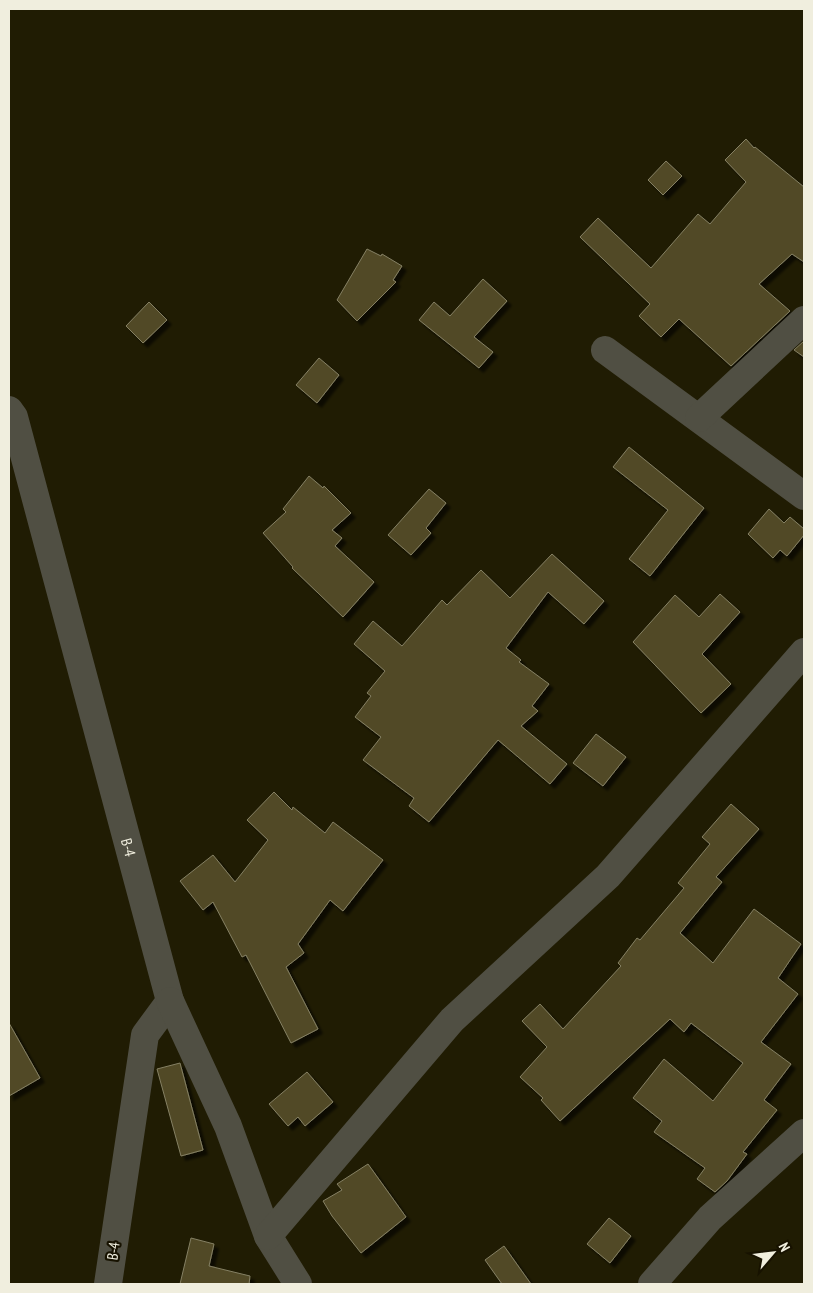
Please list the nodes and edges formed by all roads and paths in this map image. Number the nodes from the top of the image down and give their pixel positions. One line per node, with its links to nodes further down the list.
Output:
1 (804, 320): 4 (street)
2 (605, 350): 4 (street)
3 (9, 410): 7 (street, B-4)
4 (698, 418): 5 (street)
5 (804, 496)
6 (804, 652): 9 (street)
7 (170, 1001): 9 (street); 10 (street, B-4)
8 (804, 1133): 12 (street)
9 (268, 1236): 11 (street)
10 (108, 1284)
11 (298, 1284)
12 (652, 1284)

